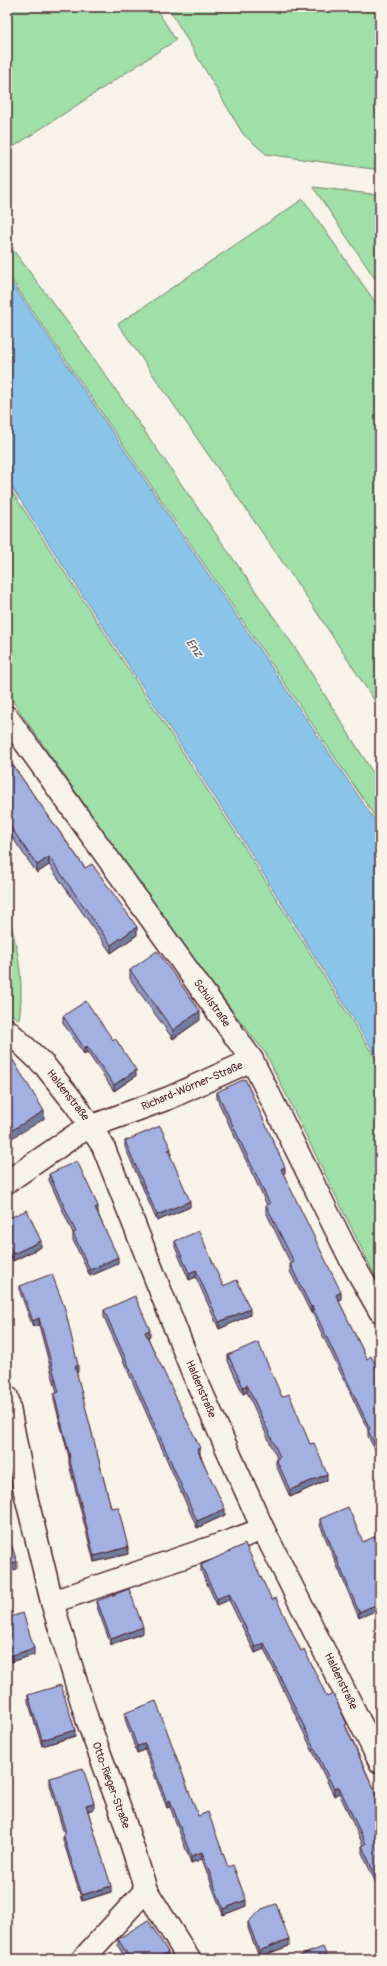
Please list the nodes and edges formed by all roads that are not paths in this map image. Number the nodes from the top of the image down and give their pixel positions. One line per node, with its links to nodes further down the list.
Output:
1 (7, 717): 3 (street, Schulstraße)
2 (7, 1030): 4 (street, Haldenstraße)
3 (252, 1060): 4 (street, Richard-Wörner-Straße); 6 (street, Schulstraße)
4 (92, 1126): 5 (street, Richard-Wörner-Straße); 8 (street, Haldenstraße)
5 (7, 1182)
6 (380, 1312)
7 (7, 1397): 9 (street, Otto-Rieger-Straße)
8 (263, 1528): 9 (street); 10 (street, Haldenstraße)
9 (52, 1602): 11 (street, Otto-Rieger-Straße)
10 (380, 1762)
11 (146, 1890): 12 (street); 13 (street, Otto-Rieger-Straße)
12 (83, 1959)
13 (189, 1959)

